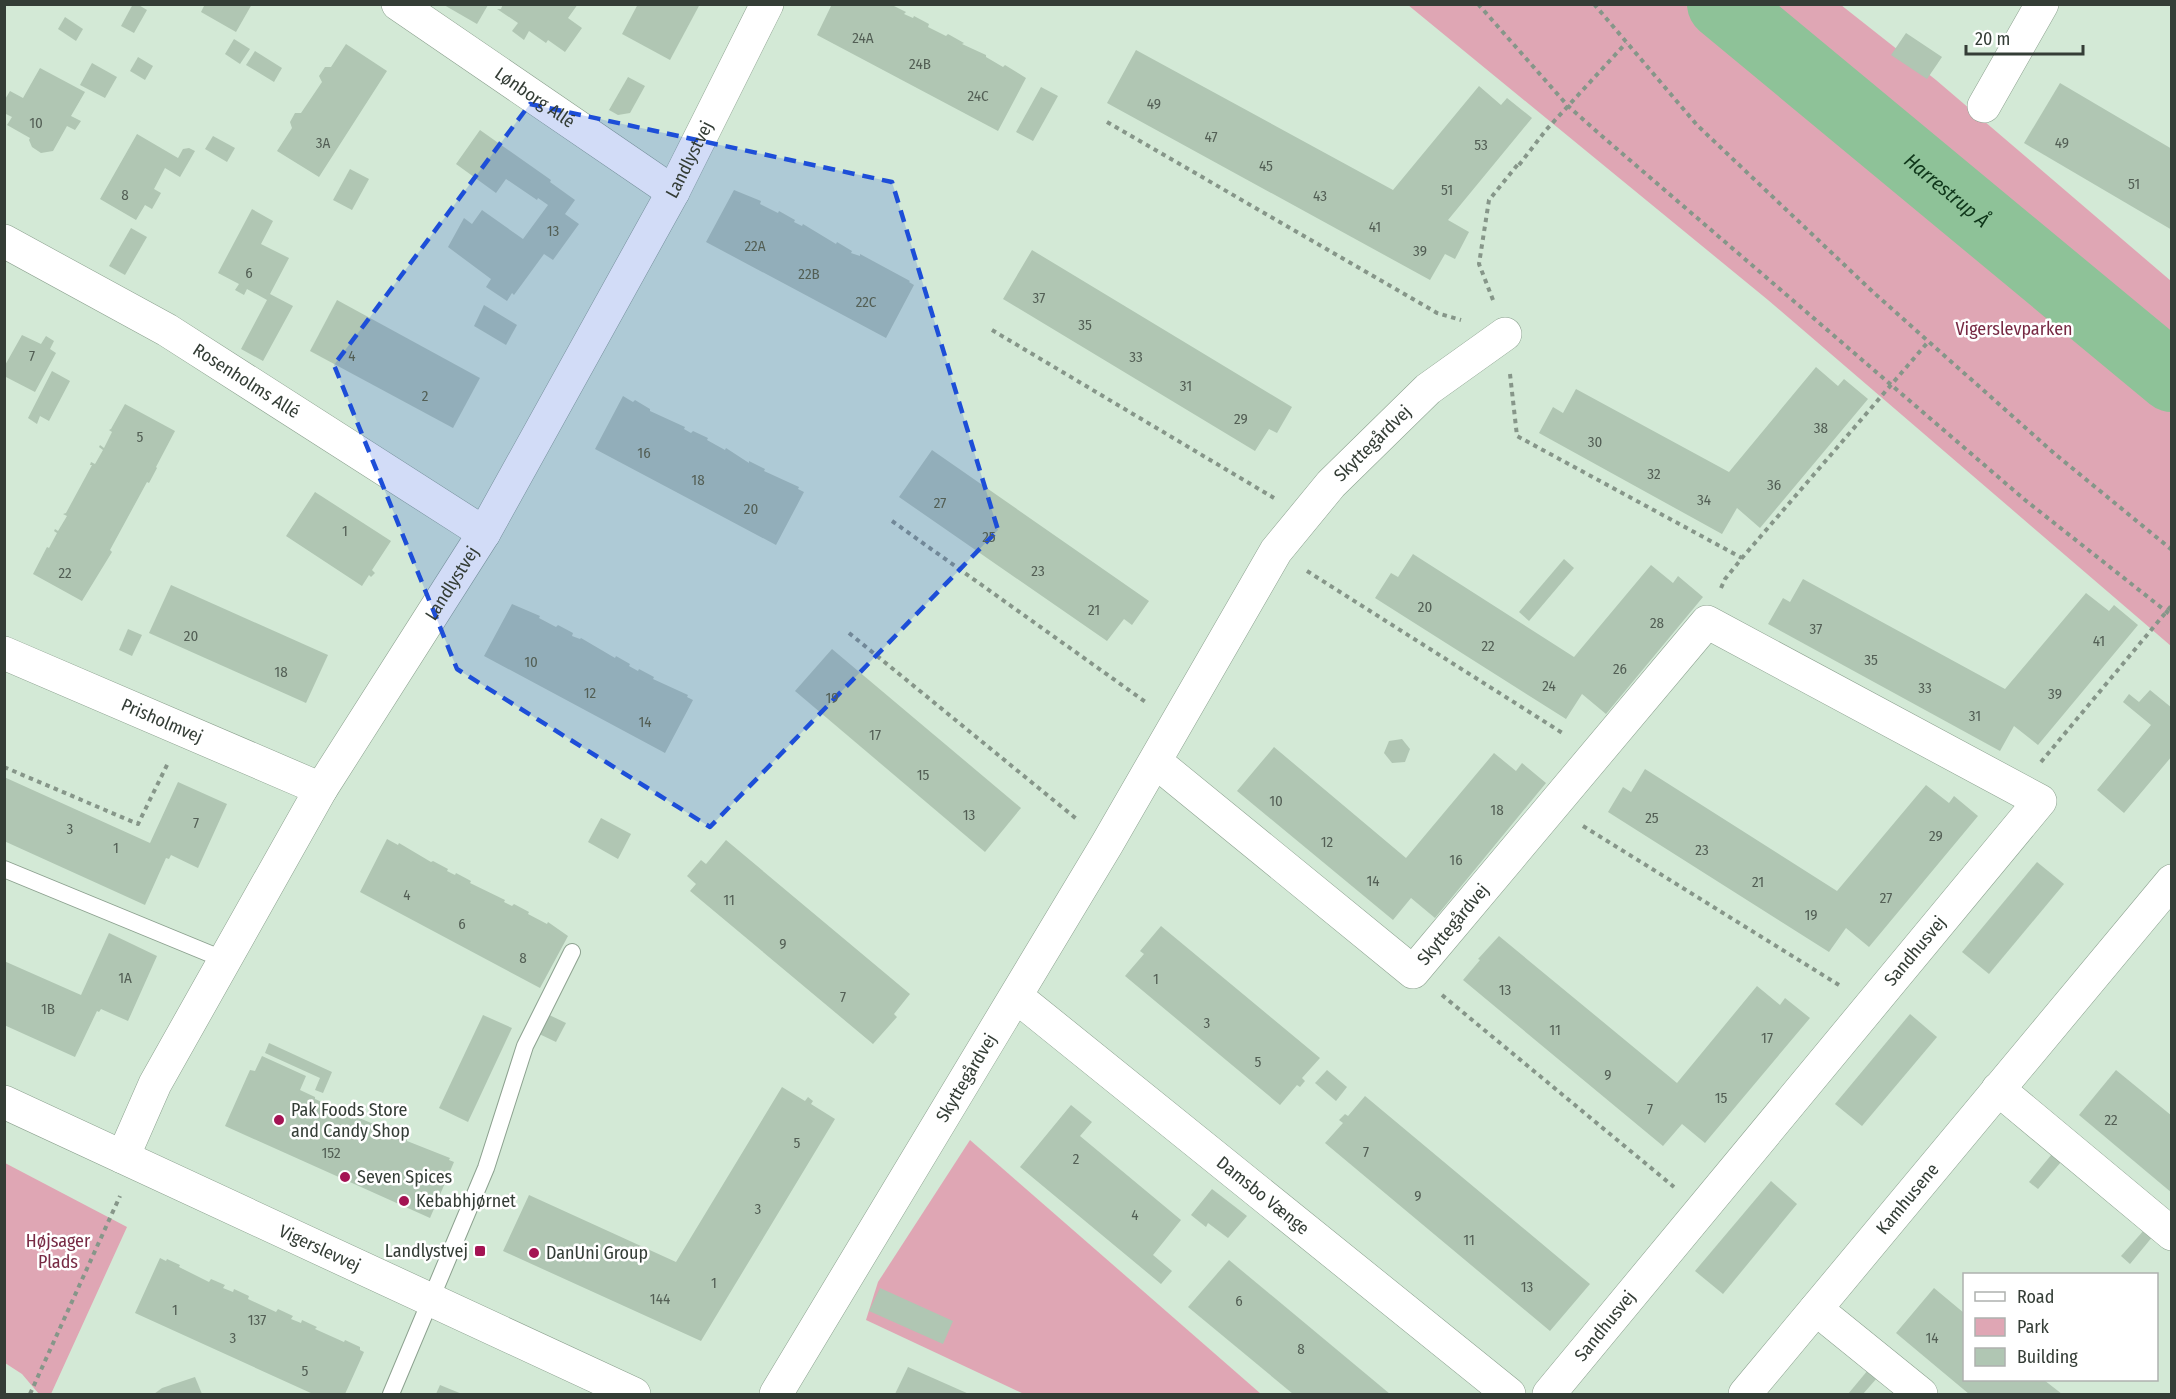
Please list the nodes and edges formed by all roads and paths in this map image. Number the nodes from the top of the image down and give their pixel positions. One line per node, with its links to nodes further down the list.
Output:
1 (398, 4): 10 (street, Lønborg Allé)
2 (767, 4): 10 (street, Landlystvej)
3 (1478, 4): 7 (path)
4 (1594, 4): 6 (path)
5 (2042, 4): 8 (street)
6 (1626, 43): 7 (path); 14 (path)
7 (1568, 105): 13 (path); 15 (path)
8 (1984, 105)
9 (1107, 122): 13 (path)
10 (673, 192): 18 (street, Landlystvej)
11 (4, 241): 18 (street, Rosenholms Allé)
12 (992, 330): 16 (path)
13 (1505, 334): 16 (street, Skyttegårdvej); 21 (path)
14 (1929, 342): 15 (path); 19 (path)
15 (1890, 386): 21 (path); 23 (path)
16 (1303, 516): 20 (street, Skyttegårdvej)
17 (892, 521): 28 (path)
18 (484, 532): 33 (street, Landlystvej)
19 (2172, 550)
20 (1276, 551): 28 (street, Skyttegårdvej); 30 (path)
21 (1742, 558): 25 (path)
22 (2172, 605): 23 (path)
23 (2166, 611): 24 (path); 34 (path)
24 (2172, 616)
25 (1707, 622): 30 (street, Skyttegårdvej); 34 (street)
26 (849, 633): 36 (path)
27 (4, 652): 29 (street, Prisholmvej)
28 (1177, 725): 31 (street, Skyttegårdvej)
29 (184, 730): 32 (path); 33 (street, Prisholmvej)
30 (1595, 754): 35 (street, Skyttegårdvej)
31 (1156, 762): 36 (street, Skyttegårdvej); 41 (street, Skyttegårdvej)
32 (4, 767)
33 (321, 789): 40 (street, Landlystvej)
34 (2040, 801): 43 (street, Sandhusvej)
35 (1552, 807): 41 (street, Skyttegårdvej); 43 (path)
36 (1107, 844): 42 (street, Skyttegårdvej)
37 (4, 869): 40 (lane)
38 (2172, 881): 44 (street, Kamhusene)
39 (572, 952): 49 (lane)
40 (225, 960): 46 (street, Landlystvej)
41 (1413, 972): 47 (path)
42 (1017, 997): 54 (street, Skyttegårdvej); 55 (street, Damsbo Vænge)
43 (1871, 1004): 47 (street, Sandhusvej)
44 (1998, 1089): 48 (street); 50 (street, Kamhusene)
45 (4, 1102): 46 (street, Vigerslevvej)
46 (129, 1160): 49 (street, Vigerslevvej); 51 (path)
47 (1700, 1210): 56 (street, Sandhusvej)
48 (2172, 1234)
49 (429, 1301): 52 (lane); 53 (street, Vigerslevvej)
50 (1816, 1309): 57 (street, Kamhusene); 58 (street)
51 (30, 1395)
52 (390, 1395)
53 (633, 1395)
54 (776, 1395)
55 (1509, 1395)
56 (1549, 1395)
57 (1745, 1395)
58 (1922, 1395)

